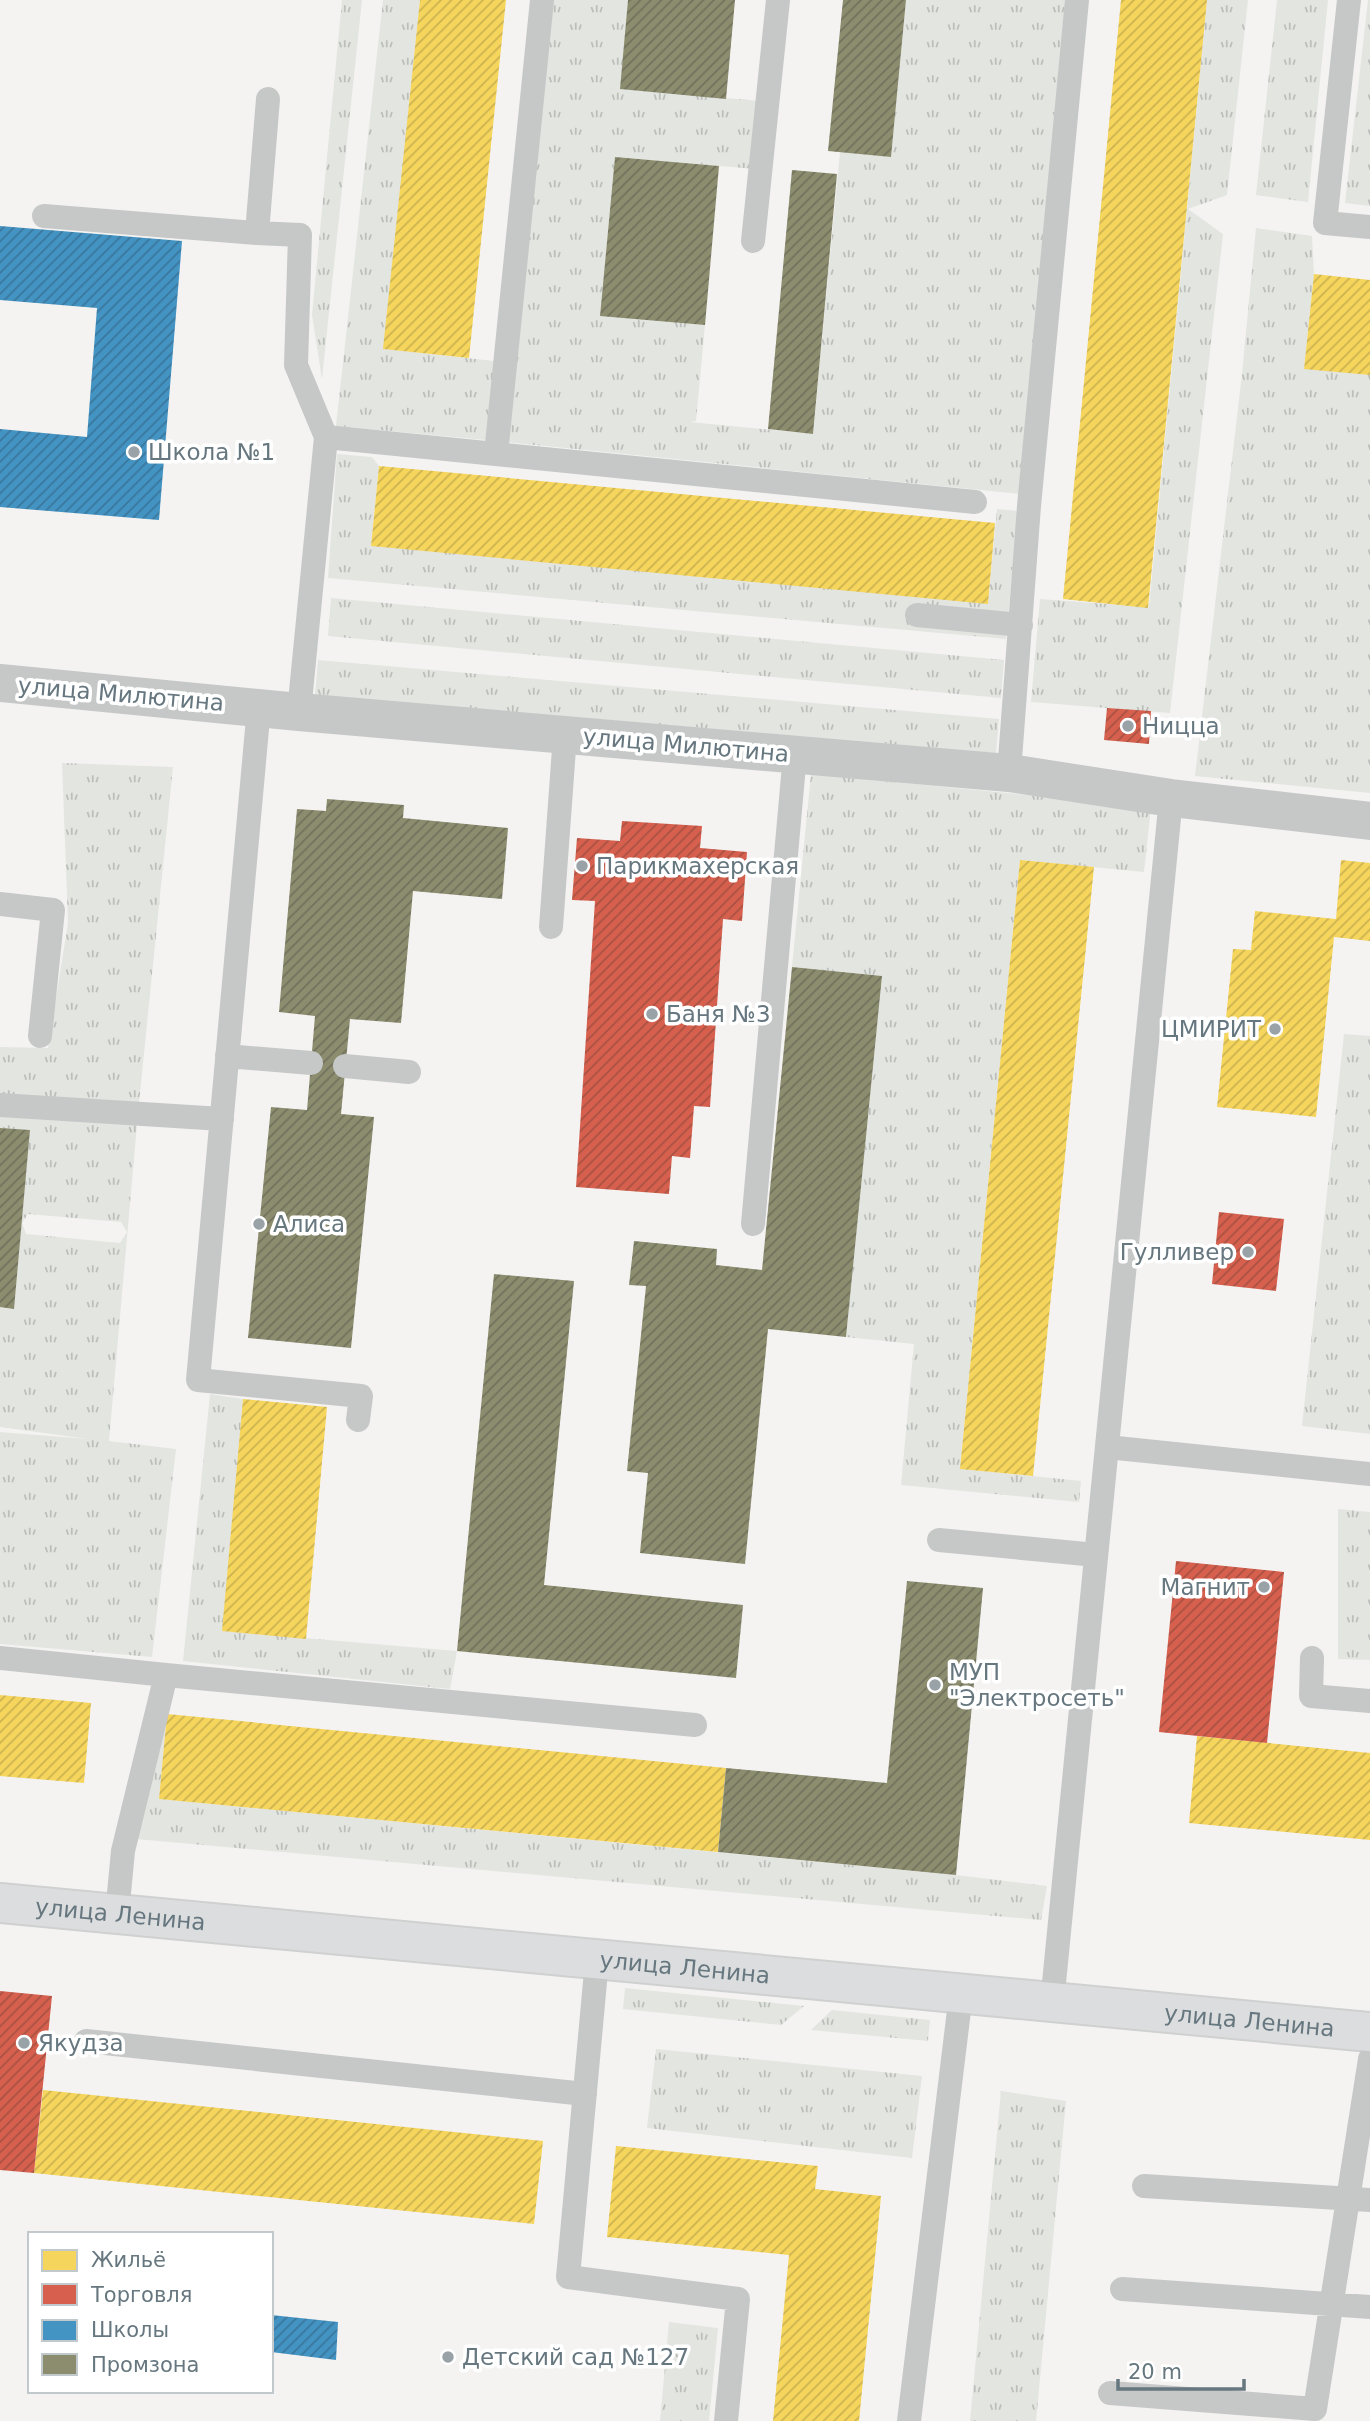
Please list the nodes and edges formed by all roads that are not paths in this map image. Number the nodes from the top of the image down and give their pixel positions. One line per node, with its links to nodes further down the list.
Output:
1 (542, 0): 11 (lane)
2 (778, 0): 9 (lane)
3 (1077, 0): 14 (lane)
4 (1349, 0): 7 (lane)
5 (268, 99): 8 (lane)
6 (44, 216): 8 (lane)
7 (1370, 227)
8 (257, 233): 10 (lane)
9 (753, 241)
10 (326, 438): 11 (lane); 17 (lane)
11 (496, 454): 12 (lane)
12 (975, 502)
13 (917, 615): 14 (lane)
14 (1021, 625): 20 (lane)
15 (0, 683): 16 (street, улица Милютина)
16 (259, 707): 17 (street, улица Милютина); 26 (lane)
17 (299, 712): 18 (street, улица Милютина)
18 (565, 735): 19 (street, улица Милютина); 24 (lane)
19 (795, 754): 20 (street, улица Милютина); 32 (lane)
20 (1009, 773): 21 (street, улица Милютина)
21 (1171, 798): 22 (street, улица Милютина); 34 (lane)
22 (1370, 821)
23 (0, 904): 25 (lane)
24 (551, 927)
25 (40, 1036)
26 (227, 1055): 27 (lane); 31 (lane)
27 (311, 1063)
28 (345, 1066): 29 (lane)
29 (409, 1072)
30 (0, 1105): 31 (lane)
31 (222, 1119): 33 (lane)
32 (753, 1224)
33 (358, 1420)
34 (1107, 1447): 35 (lane); 37 (lane)
35 (1370, 1474)
36 (939, 1540): 37 (lane)
37 (1096, 1555): 47 (lane)
38 (0, 1658): 40 (lane)
39 (1312, 1658): 41 (lane)
40 (166, 1675): 42 (lane); 44 (lane)
41 (1370, 1701)
42 (695, 1725)
43 (0, 1903): 44 (main road, улица Ленина)
44 (117, 1914): 45 (main road, улица Ленина)
45 (597, 1960): 46 (main road, улица Ленина); 51 (lane)
46 (961, 1994): 47 (main road, улица Ленина); 59 (lane)
47 (1052, 2003): 48 (main road, улица Ленина)
48 (1370, 2032)
49 (86, 2041): 51 (lane)
50 (1370, 2059): 53 (lane)
51 (585, 2094): 58 (lane)
52 (1144, 2186): 53 (lane)
53 (1359, 2199): 55 (lane)
54 (1122, 2289): 55 (lane)
55 (1332, 2303): 56 (lane); 57 (lane)
56 (1370, 2307)
57 (1110, 2393)
58 (726, 2421)
59 (909, 2421)

